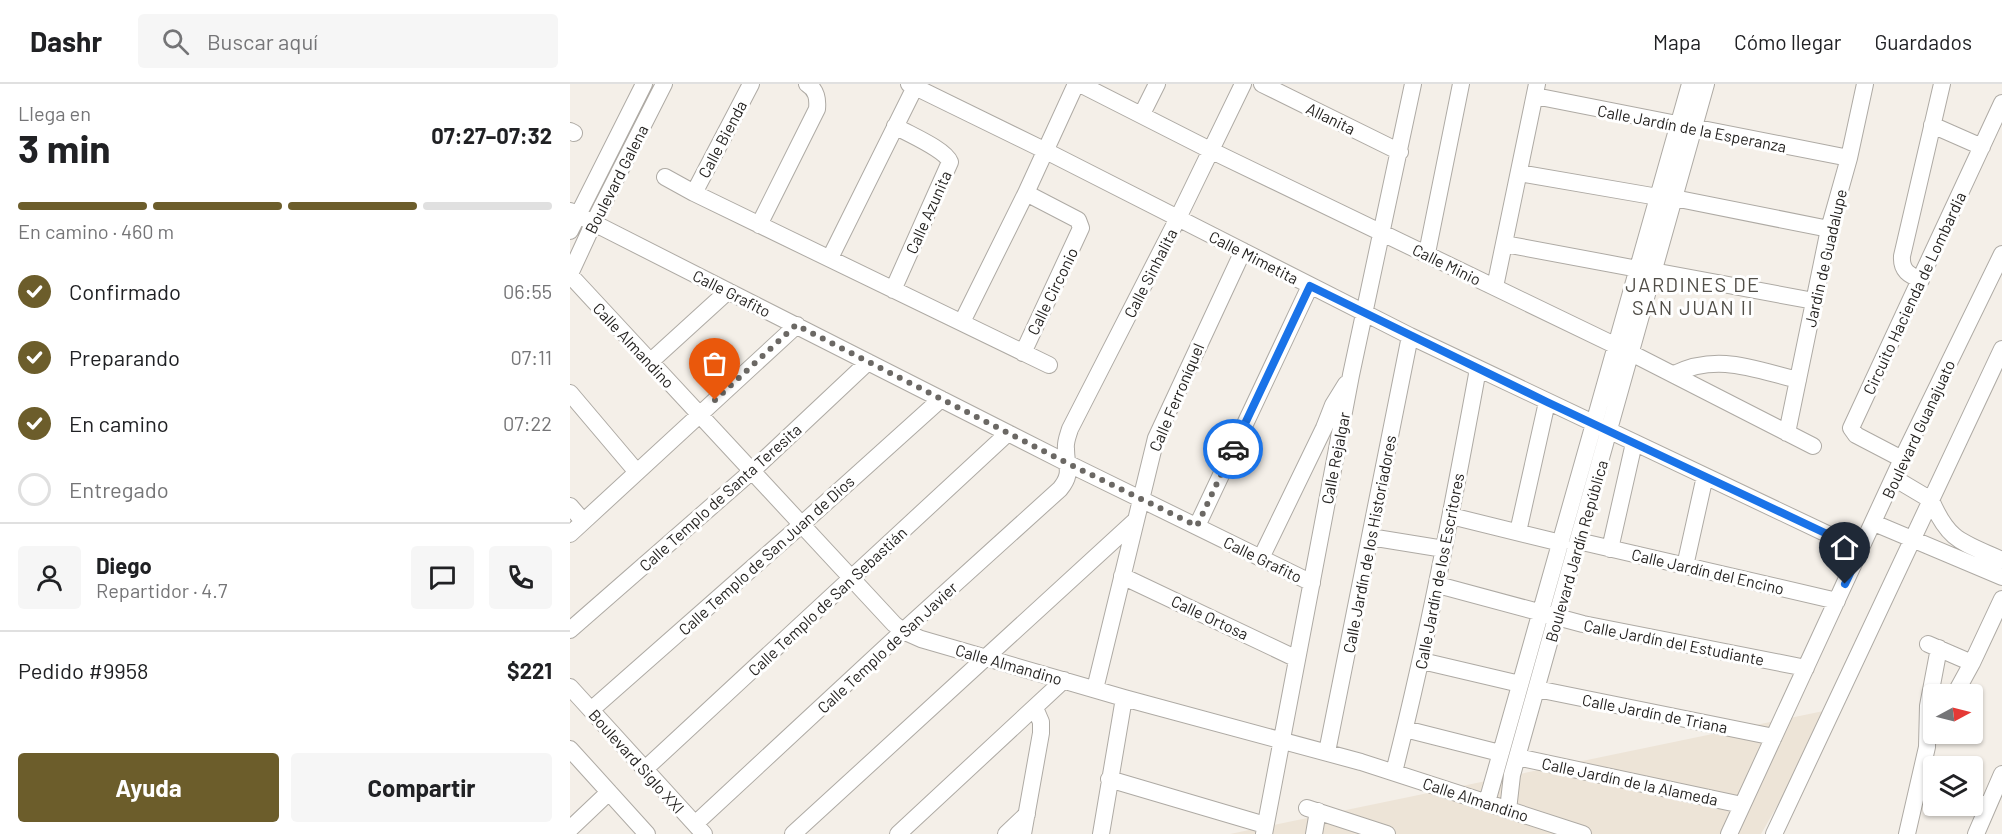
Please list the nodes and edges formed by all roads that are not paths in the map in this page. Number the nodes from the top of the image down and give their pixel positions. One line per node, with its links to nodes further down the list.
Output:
1 (644, 84): 32 (street, Boulevard Galena)
2 (664, 84): 34 (street, Boulevard Galena)
3 (751, 84): 29 (street, Calle Bienda)
4 (807, 84): 35 (street)
5 (1078, 84): 18 (street, Calle Minio); 23 (street)
6 (1157, 84): 18 (street)
7 (1243, 84): 24 (street, Calle Sinhalita)
8 (1262, 84): 25 (street, Allanita)
9 (1413, 84): 25 (street, Calle Rejalgar)
10 (1461, 84): 41 (street)
11 (1690, 84): 21 (street, Boulevard Jardín República)
12 (1706, 84): 21 (street, Boulevard Jardín República)
13 (1863, 84): 26 (street, Jardin de Guadalupe)
14 (1942, 84): 19 (street)
15 (912, 86): 20 (street); 23 (street, Calle Mimetita)
16 (1536, 90): 21 (street, Calle Jardín de la Esperanza); 27 (street)
17 (2002, 103): 22 (street, Circuito Hacienda de Lombardia)
18 (1142, 114): 24 (street, Calle Minio)
19 (1932, 125): 22 (street); 46 (street)
20 (895, 126): 43 (street); 49 (street, Calle Azunita)
21 (1686, 127): 26 (street, Calle Jardín de la Esperanza); 31 (street, Boulevard Jardín República)
22 (1982, 147): 46 (street, Circuito Hacienda de Lombardia)
23 (1044, 150): 30 (street); 33 (street, Calle Mimetita)
24 (1210, 150): 33 (street, Calle Sinhalita); 38 (street, Calle Minio)
25 (1400, 152): 38 (street, Calle Rejalgar)
26 (1849, 158): 36 (street, Jardin de Guadalupe)
27 (1519, 173): 31 (street); 39 (street)
28 (665, 177): 29 (street)
29 (694, 193): 35 (street, Calle Bienda)
30 (1026, 193): 53 (street); 58 (street, Calle Circonio)
31 (1666, 198): 36 (street); 44 (street, Boulevard Jardín República)
32 (574, 213): 34 (street, Calle Grafito); 37 (street, Boulevard Galena)
33 (1178, 218): 40 (street, Calle Mimetita); 76 (street, Calle Sinhalita)
34 (594, 222): 45 (street, Boulevard Galena); 50 (street, Calle Grafito)
35 (759, 225): 43 (street, Calle Bienda)
36 (1829, 229): 51 (street, Jardin de Guadalupe)
37 (570, 231)
38 (1382, 232): 41 (street, Calle Minio); 52 (street, Calle Rejalgar)
39 (1505, 244): 44 (street); 48 (street)
40 (1243, 251): 47 (street, Calle Mimetita); 81 (street, Calle Ferroníquel)
41 (1427, 253): 48 (street, Calle Minio)
42 (2002, 254): 75 (street, Boulevard Guanajuato)
43 (830, 258): 49 (street)
44 (1646, 270): 51 (street); 56 (street, Boulevard Jardín República)
45 (570, 275): 59 (street, Calle Almandino)
46 (1921, 280): 75 (street, Circuito Hacienda de Lombardia)
47 (1310, 286): 52 (street, Calle Mimetita); 89 (street)
48 (1495, 287): 56 (street, Calle Minio)
49 (893, 290): 53 (street, Calle Circonio)
50 (728, 291): 54 (street, Calle Grafito); 59 (street)
51 (1814, 301): 65 (street, Jardin de Guadalupe)
52 (1365, 314): 55 (street, Calle Mimetita); 63 (street, Calle Rejalgar)
53 (962, 322): 58 (street, Calle Circonio)
54 (796, 325): 60 (street, Calle Grafito); 69 (street)
55 (1410, 336): 62 (street, Calle Mimetita); 92 (street, Calle Jardín de los Historiadores)
56 (1623, 349): 64 (street, Calle Minio); 70 (street, Boulevard Jardín República)
57 (2002, 349): 82 (street)
58 (1023, 353): 61 (street)
59 (650, 362): 69 (street, Calle Almandino)
60 (868, 362): 67 (street, Calle Grafito); 78 (street, Calle Templo de Santa Teresita)
61 (1049, 365)
62 (1478, 369): 68 (street, Calle Mimetita); 84 (street, Calle Jardín de los Escritores)
63 (1351, 375): 99 (street); 105 (street, Calle Rejalgar)
64 (1674, 375): 65 (street); 72 (street, Calle Minio)
65 (1798, 380): 72 (street, Jardin de Guadalupe)
66 (570, 393): 77 (street)
67 (941, 399): 71 (street, Calle Grafito); 88 (street, Calle Templo de San Juan de Dios)
68 (1547, 402): 70 (street, Calle Mimetita); 90 (street)
69 (699, 415): 77 (street); 78 (street, Calle Almandino)
70 (1601, 428): 73 (street, Calle Mimetita); 94 (street, Boulevard Jardín República); 95 (street, Boulevard Jardín República)
71 (1008, 433): 76 (street, Calle Grafito); 104 (street, Calle Templo de San Sebastián)
72 (1787, 433): 74 (street, Calle Minio)
73 (1634, 443): 79 (street, Calle Mimetita); 97 (street)
74 (1813, 446)
75 (1902, 459): 80 (street, Boulevard Guanajuato)
76 (1069, 464): 81 (street, Calle Grafito); 111 (street, Calle Templo de San Javier)
77 (636, 471): 86 (street)
78 (752, 471): 88 (street, Calle Almandino); 110 (street, Calle Templo de Santa Teresita)
79 (1706, 476): 98 (street, Calle Mimetita); 101 (street)
80 (1894, 477): 82 (street); 87 (street, Boulevard Guanajuato)
81 (1141, 499): 85 (street, Calle Ferroníquel); 89 (street, Calle Grafito)
82 (1931, 500): 93 (street); 100 (street)
83 (570, 506): 86 (street)
84 (1451, 516): 90 (street); 96 (street, Calle Jardín de los Escritores)
85 (1136, 520): 102 (street, Calle Ferroníquel); 112 (street)
86 (583, 521): 91 (street)
87 (1874, 523): 93 (street); 98 (street, Boulevard Guanajuato)
88 (801, 525): 104 (street, Calle Almandino); 125 (street, Calle Templo de San Juan de Dios)
89 (1197, 526): 99 (street, Calle Grafito)
90 (1518, 532): 95 (street)
91 (570, 534)
92 (1370, 537): 96 (street); 130 (street, Calle Jardín de los Historiadores)
93 (1913, 539): 103 (street); 158 (street)
94 (1578, 541): 97 (street, Calle Jardín del Encino); 109 (street, Boulevard Jardín República)
95 (1561, 543): 109 (street, Boulevard Jardín República)
96 (1444, 549): 106 (street, Calle Jardín de los Escritores)
97 (1610, 549): 101 (street, Calle Jardín del Encino)
98 (1861, 550): 108 (street, Boulevard Guanajuato)
99 (1261, 558): 105 (street, Calle Grafito)
100 (2002, 560)
101 (1685, 566): 108 (street, Calle Jardín del Encino)
102 (1122, 576): 113 (street, Calle Ortosa); 122 (street, Calle Ferroníquel)
103 (2002, 577)
104 (851, 579): 111 (street, Calle Almandino); 133 (street, Calle Templo de San Sebastián)
105 (1312, 583): 113 (street, Calle Rejalgar)
106 (1438, 585): 109 (street, Calle Jardín del Estudiante); 114 (street, Calle Jardín de los Escritores)
107 (2002, 599): 115 (street)
108 (1837, 601): 116 (street, Boulevard Guanajuato)
109 (1549, 616): 116 (street, Calle Jardín del Estudiante); 120 (street, Boulevard Jardín República)
110 (570, 630)
111 (903, 631): 112 (street, Calle Almandino); 146 (street, Calle Templo de San Javier)
112 (986, 657): 117 (street, Calle Almandino); 149 (street)
113 (1297, 659): 128 (street, Calle Rejalgar)
114 (1422, 661): 120 (street, Calle Jardín de Triana); 126 (street, Calle Jardín de los Escritores)
115 (1972, 663): 118 (street); 119 (street)
116 (1806, 668): 127 (street, Boulevard Guanajuato)
117 (1064, 680): 122 (street, Calle Almandino); 124 (street)
118 (1930, 684)
119 (1960, 684)
120 (1528, 686): 127 (street, Calle Jardín de Triana); 131 (street, Boulevard Jardín República); 132 (street, Boulevard Jardín República)
121 (570, 687): 125 (street, Boulevard Siglo XXI)
122 (1095, 689): 123 (street, Calle Almandino)
123 (1124, 698): 128 (street, Calle Almandino); 136 (street)
124 (1035, 708): 143 (street); 150 (street)
125 (591, 710): 133 (street, Boulevard Siglo XXI)
126 (1405, 729): 131 (street); 134 (street, Calle Jardín de los Escritores)
127 (1774, 736): 141 (street, Boulevard Guanajuato)
128 (1281, 740): 130 (street, Calle Almandino); 147 (street, Calle Rejalgar)
129 (570, 749): 138 (street)
130 (1327, 752): 134 (street, Calle Almandino)
131 (1500, 753): 140 (street, Boulevard Jardín República)
132 (1517, 757): 141 (street, Calle Jardín de la Alameda); 142 (street, Boulevard Jardín República)
133 (645, 769): 146 (street, Boulevard Siglo XXI)
134 (1394, 772): 140 (street, Calle Almandino)
135 (2002, 774): 139 (street)
136 (1109, 779): 147 (street); 153 (street)
137 (1923, 786): 159 (street)
138 (609, 792): 145 (street); 148 (street)
139 (1983, 799)
140 (1487, 802): 142 (street, Calle Almandino)
141 (1742, 805): 157 (street, Boulevard Guanajuato)
142 (1508, 810): 156 (street, Calle Almandino)
143 (1027, 814): 151 (street); 152 (street)
144 (1978, 816): 160 (street)
145 (570, 829)
146 (700, 829)
147 (1264, 830)
148 (647, 834)
149 (794, 834)
150 (898, 834)
151 (1006, 834)
152 (1023, 834)
153 (1101, 834)
154 (1314, 834): 155 (street)
155 (1387, 834)
156 (1583, 834)
157 (1729, 834)
158 (1774, 834)
159 (1907, 834)
160 (1976, 834)

